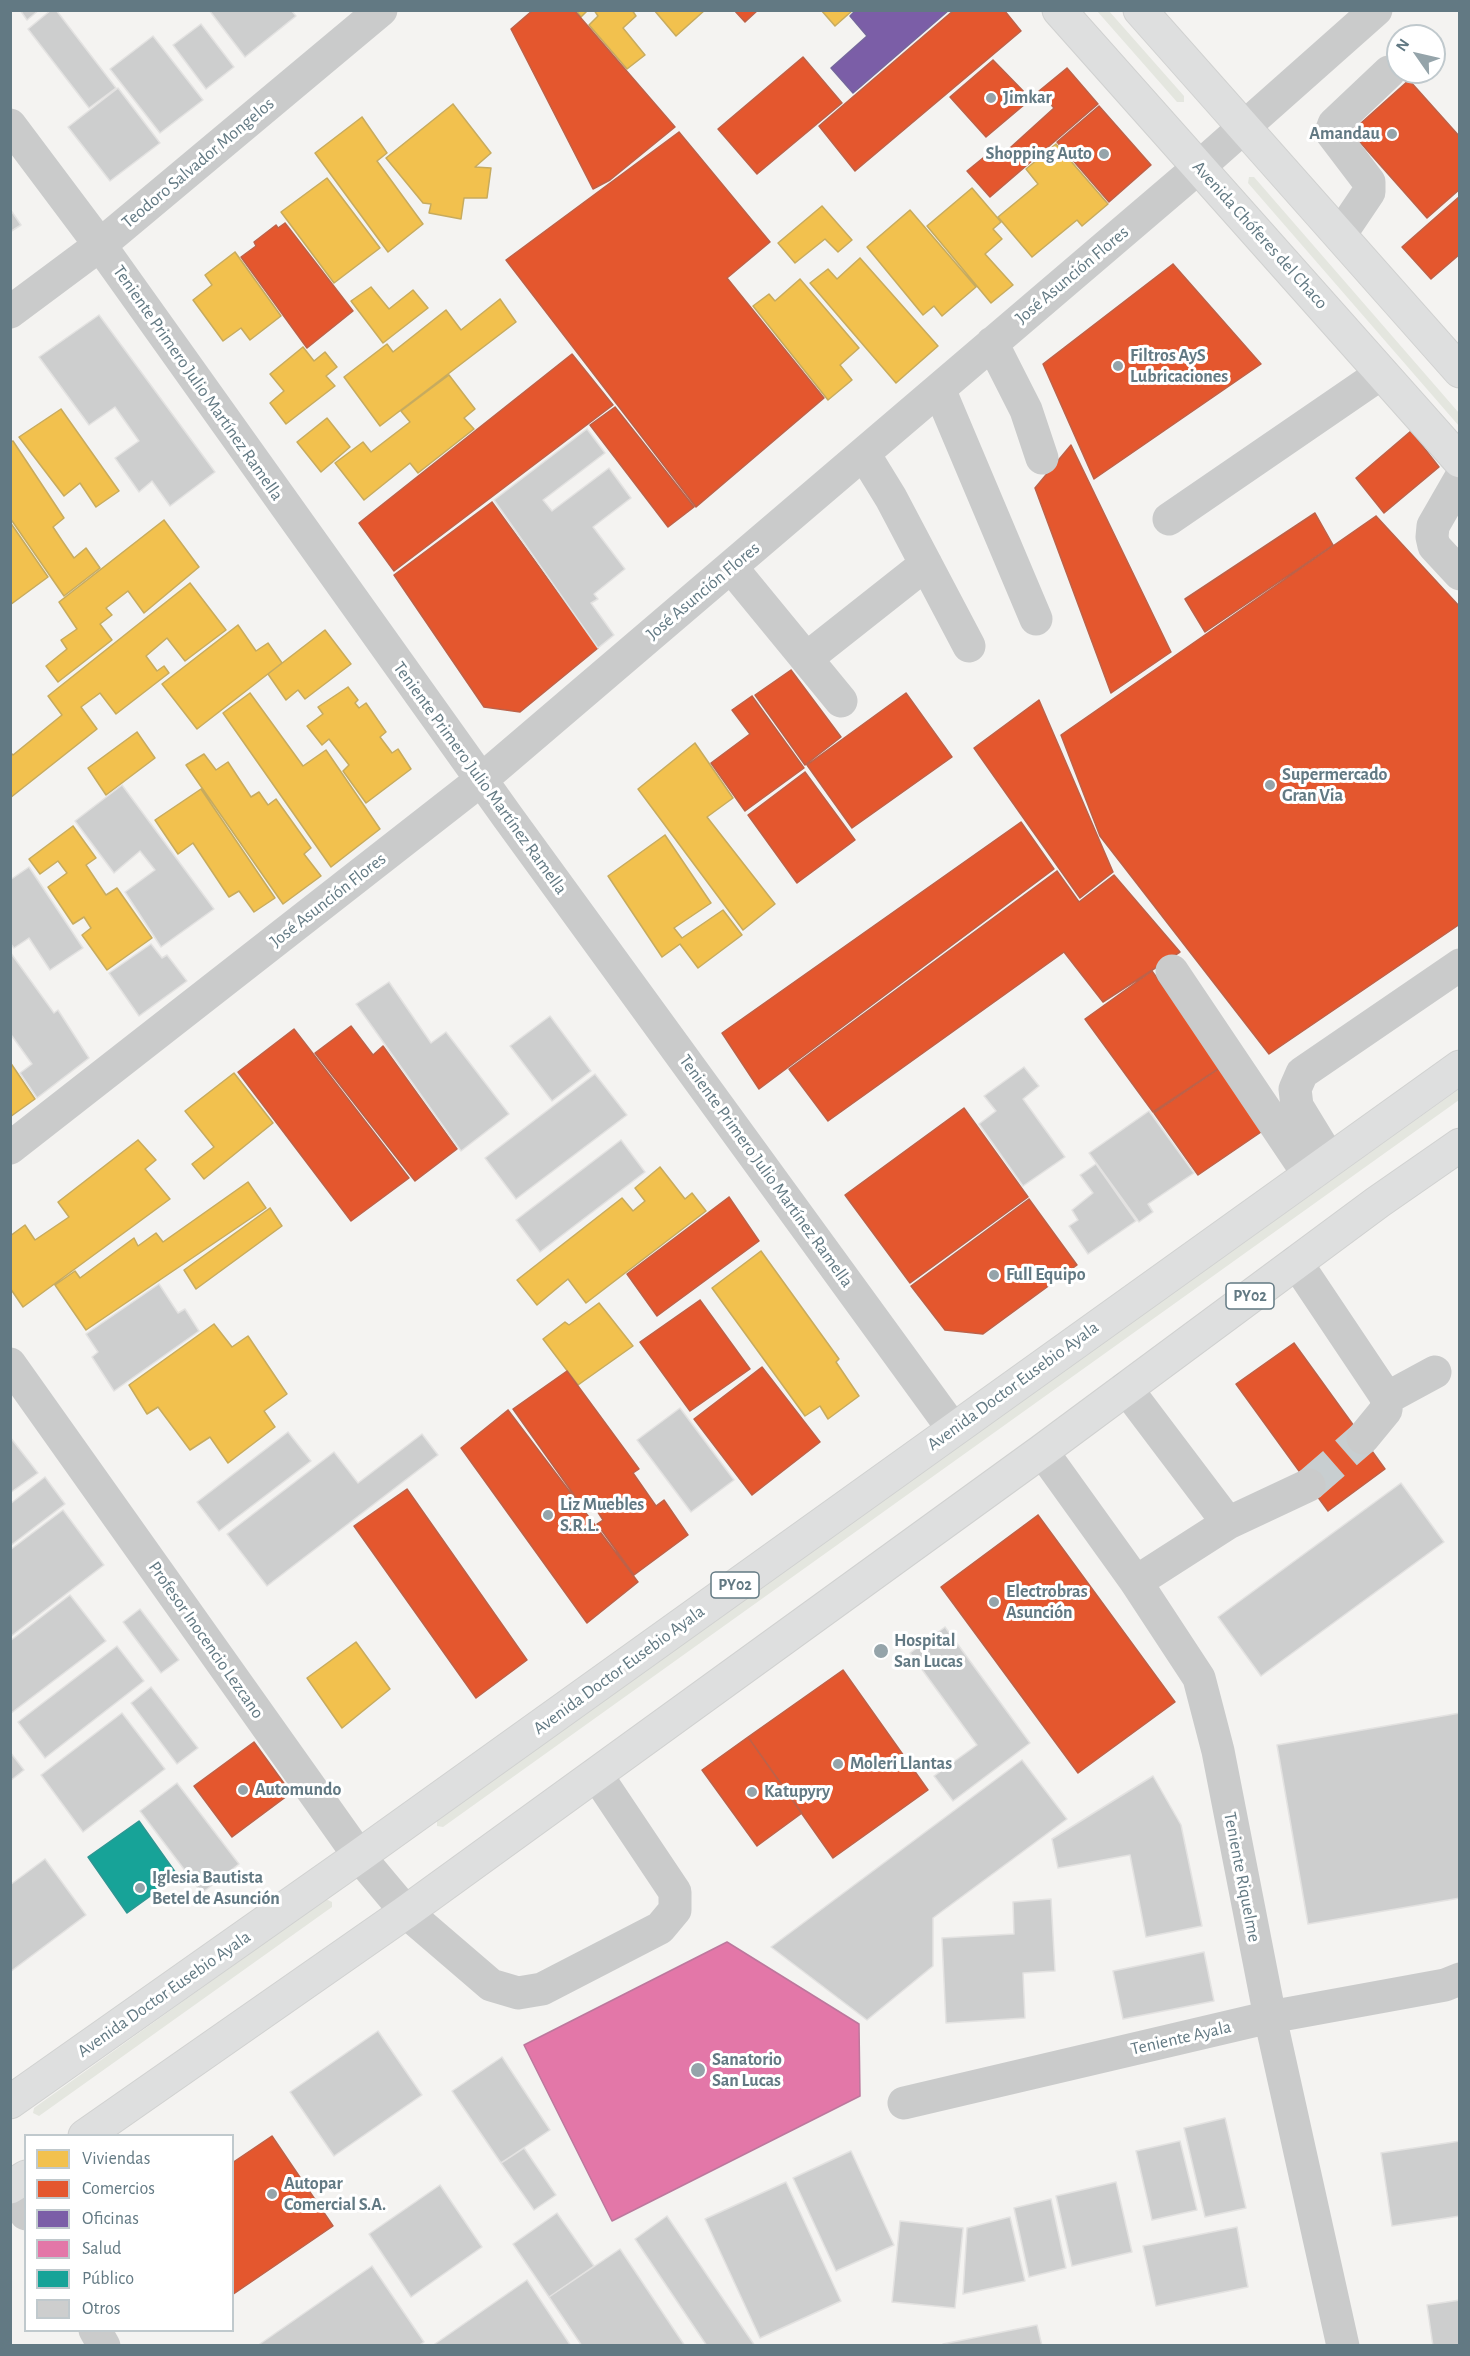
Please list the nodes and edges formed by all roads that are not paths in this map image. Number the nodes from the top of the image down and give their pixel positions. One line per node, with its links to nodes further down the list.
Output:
1 (381, 10): 10 (street, Teodoro Salvador Mongelos)
2 (1059, 10): 8 (main road, Avenida Chóferes del Chaco)
3 (1140, 10): 7 (main road)
4 (1376, 10): 7 (street, José Asunción Flores)
5 (1386, 75): 9 (street)
6 (10, 125): 10 (street, Teniente Primero Julio Martínez Ramella)
7 (1243, 127): 8 (street, José Asunción Flores); 9 (main road)
8 (1199, 168): 12 (street, José Asunción Flores); 14 (main road, Avenida Chóferes del Chaco)
9 (1340, 236): 13 (main road)
10 (100, 245): 11 (street, Teodoro Salvador Mongelos); 28 (street, Teniente Primero Julio Martínez Ramella)
11 (10, 312)
12 (992, 343): 15 (street, José Asunción Flores); 17 (street)
13 (1460, 370)
14 (1382, 373): 18 (main road, Avenida Chóferes del Chaco); 20 (street)
15 (939, 389): 16 (street, José Asunción Flores); 24 (street)
16 (864, 454): 21 (street); 22 (street, José Asunción Flores)
17 (1042, 458)
18 (1460, 460)
19 (1460, 479): 23 (street)
20 (1169, 519)
21 (926, 564): 25 (street); 26 (street)
22 (731, 567): 26 (street); 28 (street, José Asunción Flores)
23 (1460, 574)
24 (1036, 619)
25 (969, 646)
26 (807, 658): 27 (street)
27 (841, 701)
28 (481, 780): 33 (street, José Asunción Flores); 40 (street, Teniente Primero Julio Martínez Ramella)
29 (1460, 965): 34 (street)
30 (1172, 971): 34 (street)
31 (1460, 1067): 34 (main road, Avenida Doctor Eusebio Ayala / PY02)
32 (1460, 1145): 35 (main road, PY02)
33 (10, 1148)
34 (1320, 1168): 40 (main road, Avenida Doctor Eusebio Ayala / PY02)
35 (1296, 1262): 38 (main road, PY02); 39 (street)
36 (10, 1364): 47 (street, Profesor Inocencio Lezcano)
37 (1435, 1372): 39 (street)
38 (1126, 1388): 42 (main road, PY02); 44 (street)
39 (1387, 1398): 41 (street)
40 (953, 1429): 47 (main road, Avenida Doctor Eusebio Ayala / PY02)
41 (1363, 1438)
42 (1042, 1451): 45 (street, Teniente Riquelme); 46 (main road, PY02)
43 (1309, 1485): 44 (street)
44 (1228, 1522): 45 (street)
45 (1136, 1582): 50 (street, Teniente Riquelme)
46 (596, 1774): 48 (main road, PY02); 48 (street, Profesor Inocencio Lezcano)
47 (359, 1856): 48 (street, Profesor Inocencio Lezcano); 51 (main road, Avenida Doctor Eusebio Ayala / PY02)
48 (406, 1912): 53 (main road, PY02)
49 (1460, 1979): 50 (street, Teniente Ayala)
50 (1270, 2017): 52 (street, Teniente Ayala); 59 (street, Teniente Riquelme)
51 (10, 2102)
52 (904, 2103)
53 (88, 2134)
54 (24, 2178): 55 (main road)
55 (10, 2188): 56 (street)
56 (24, 2211)
57 (96, 2332): 58 (street)
58 (104, 2346)
59 (1343, 2346)

